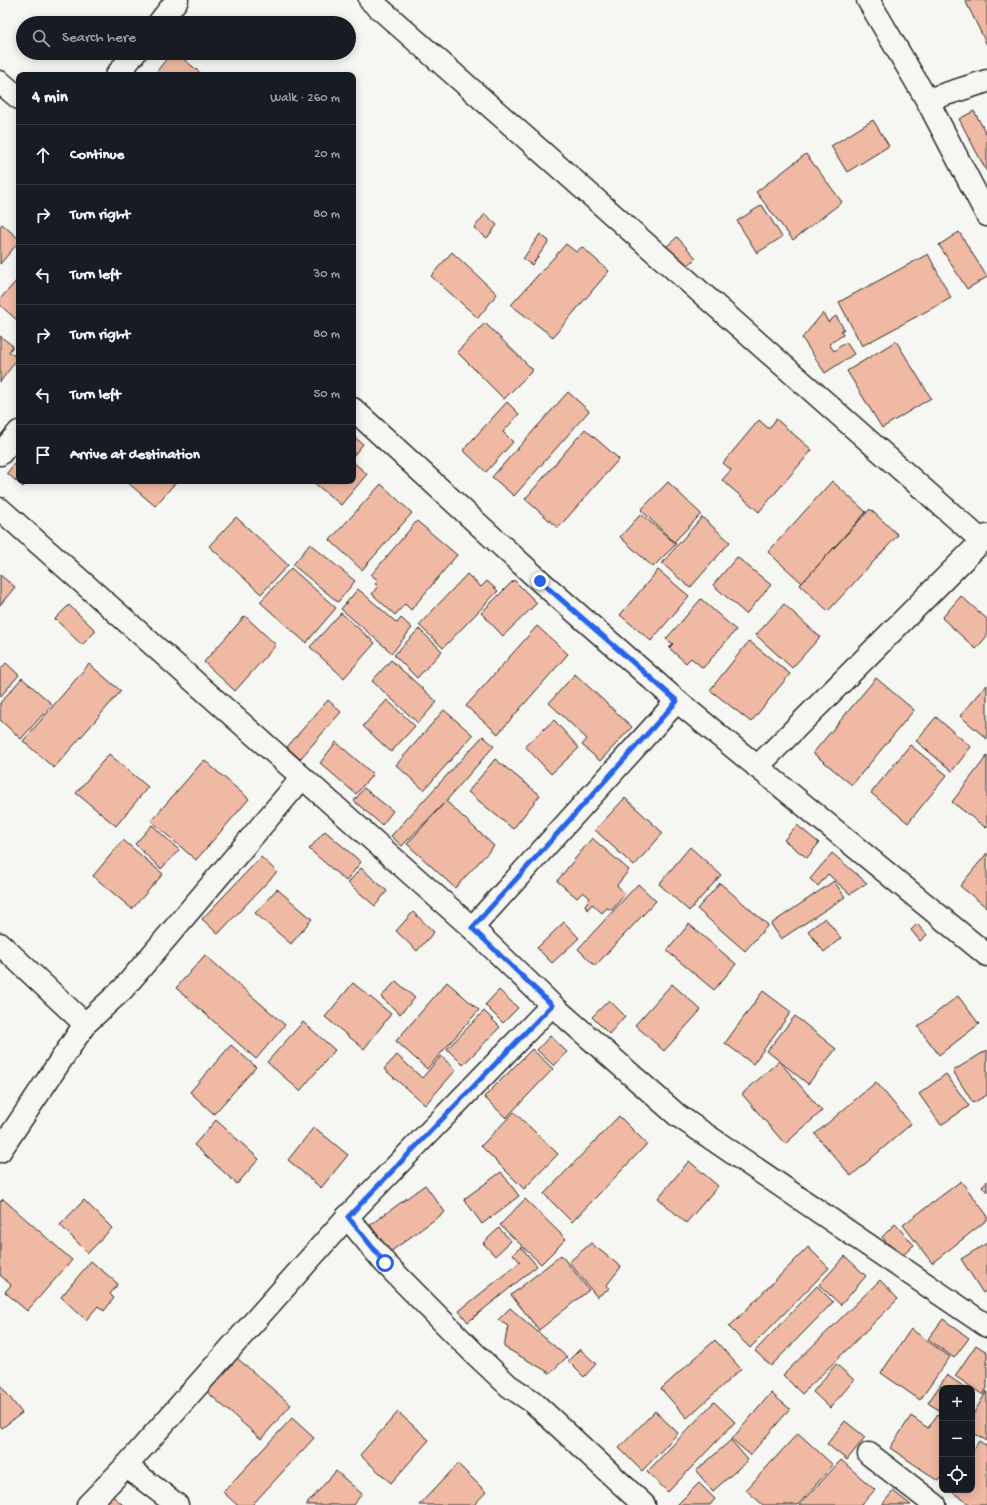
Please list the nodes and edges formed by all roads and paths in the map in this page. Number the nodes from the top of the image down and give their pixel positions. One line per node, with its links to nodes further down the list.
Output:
1 (177, 0): 4 (street)
2 (370, 0): 16 (street)
3 (868, 0): 10 (street)
4 (164, 16)
5 (129, 60): 6 (street)
6 (119, 72)
7 (987, 81): 10 (street)
8 (0, 82): 9 (street)
9 (16, 95)
10 (927, 100): 11 (street)
11 (987, 215)
12 (356, 412): 17 (street)
13 (16, 435): 14 (street)
14 (0, 454)
15 (0, 509): 19 (street)
16 (985, 538): 18 (street)
17 (677, 701): 18 (street); 20 (street)
18 (757, 767): 22 (street)
19 (302, 778): 20 (street); 24 (street)
20 (472, 928): 23 (street)
21 (0, 944): 24 (street)
22 (987, 955)
23 (552, 1005): 26 (street); 27 (street)
24 (85, 1024): 25 (street)
25 (0, 1151)
26 (348, 1217): 29 (street); 32 (street)
27 (987, 1326)
28 (870, 1454): 33 (street)
29 (126, 1466): 30 (street); 31 (street)
30 (88, 1505)
31 (177, 1505)
32 (644, 1505)
33 (935, 1505)

